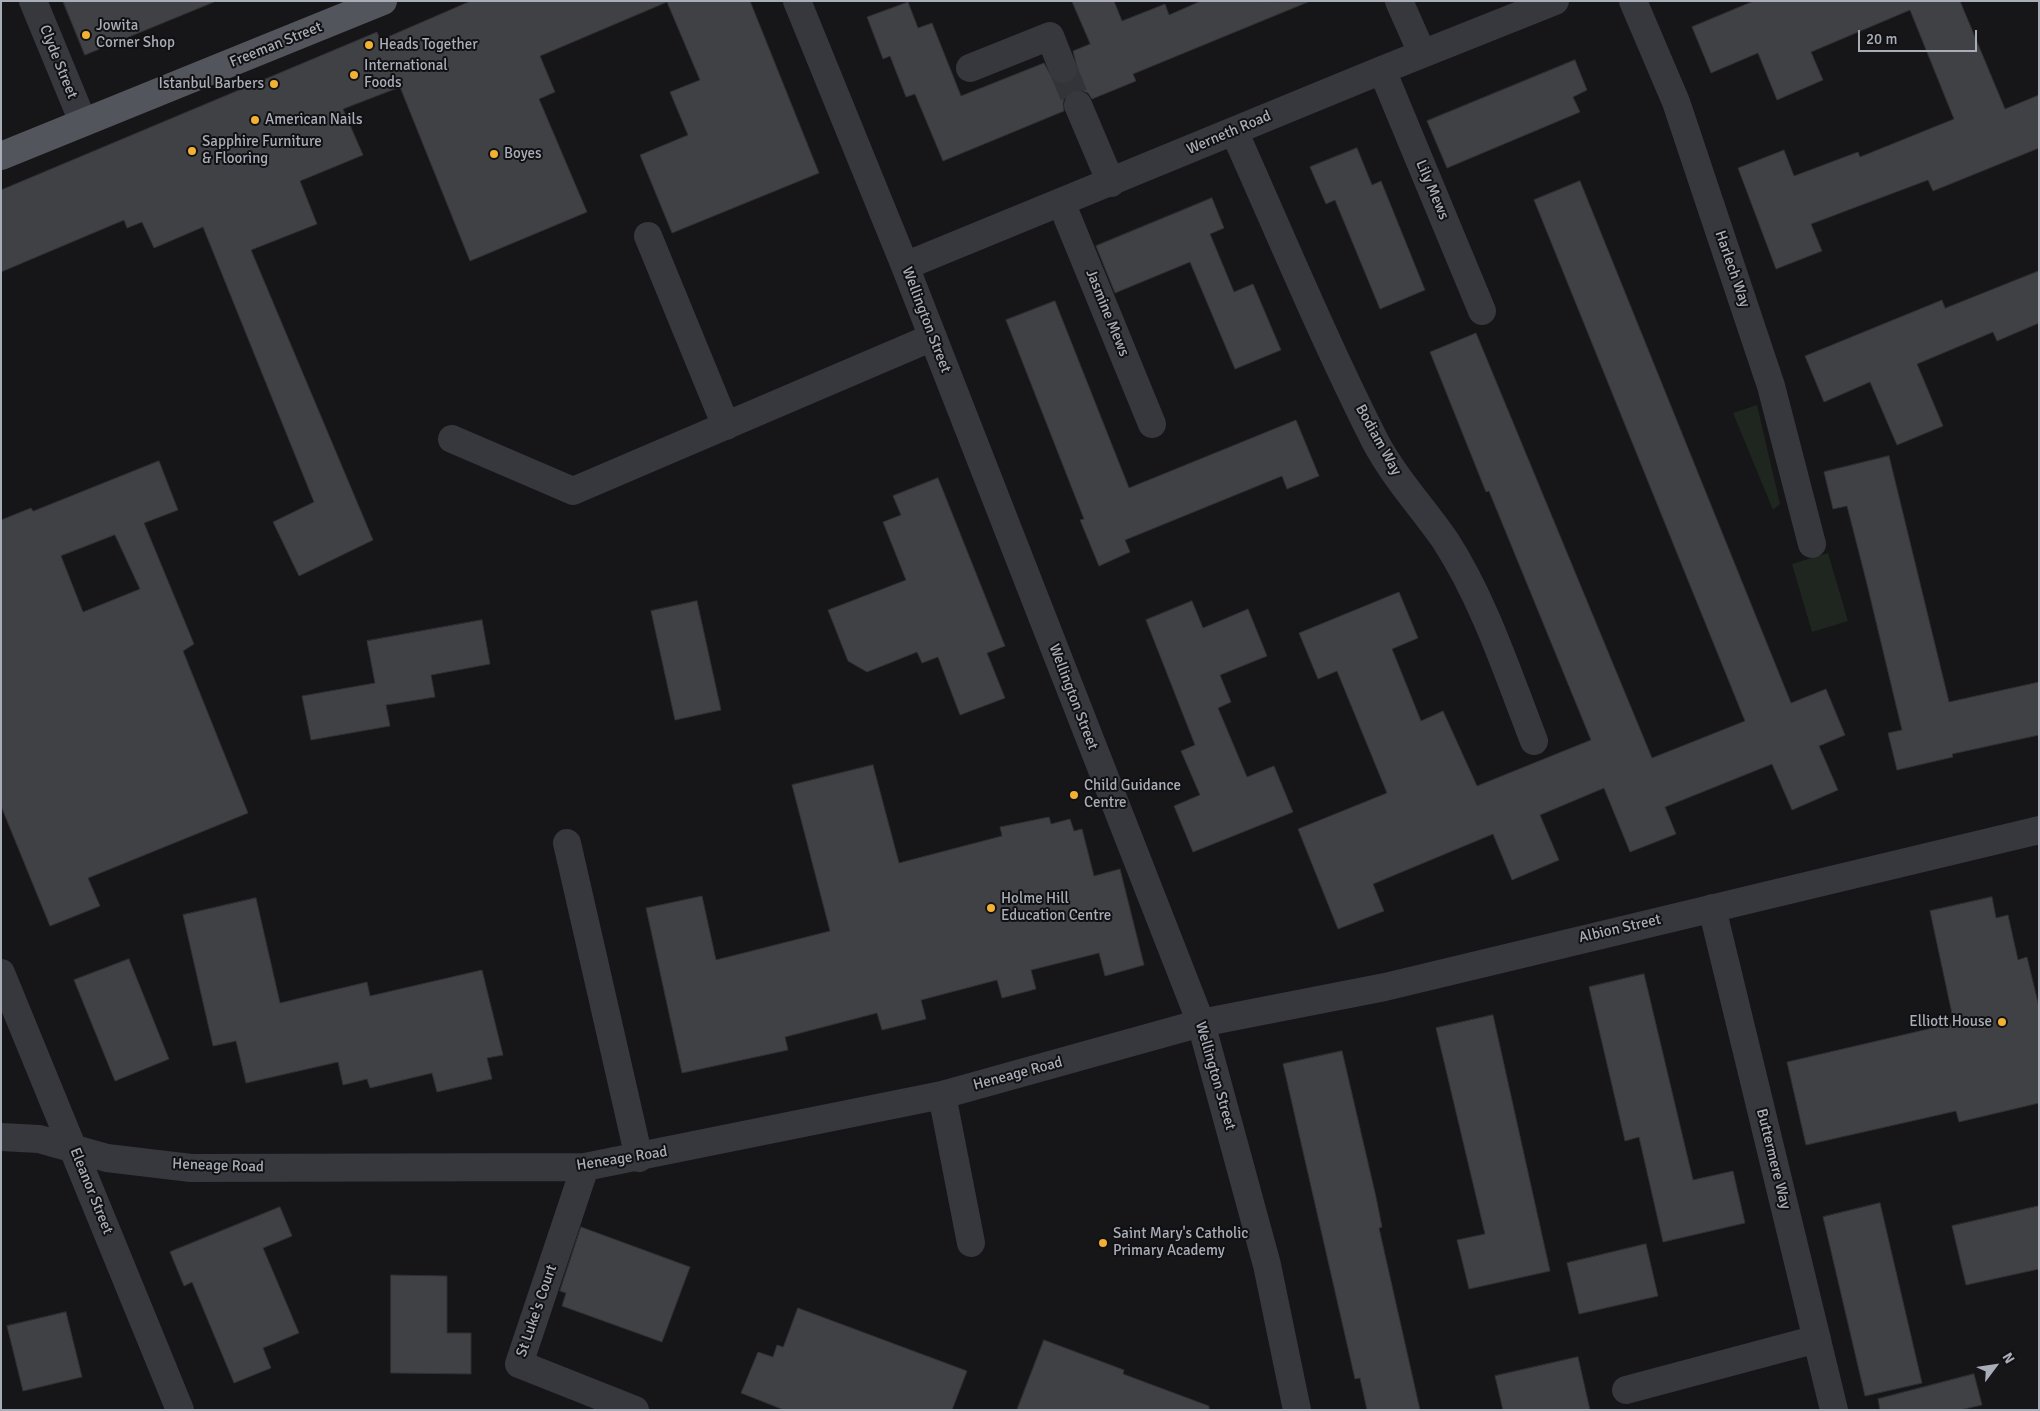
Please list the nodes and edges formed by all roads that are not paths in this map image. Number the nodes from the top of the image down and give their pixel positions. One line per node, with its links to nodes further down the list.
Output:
1 (34, 1): 12 (street, Clyde Street)
2 (383, 1): 12 (main road, Freeman Street)
3 (797, 1): 18 (street, Wellington Street)
4 (1399, 1): 7 (street)
5 (1555, 1): 7 (street, Werneth Road)
6 (1632, 1): 24 (street, Harlech Way)
7 (1422, 53): 10 (street, Werneth Road)
8 (970, 68): 9 (street)
9 (1063, 69)
10 (1382, 70): 13 (street, Werneth Road); 19 (street, Lily Mews)
11 (1078, 105): 15 (street)
12 (83, 122): 14 (main road, Freeman Street)
13 (1234, 131): 15 (street, Werneth Road); 25 (street, Bodiam Way)
14 (1, 156)
15 (1111, 183): 16 (street, Werneth Road)
16 (1061, 202): 18 (street, Werneth Road); 21 (street, Jasmine Mews)
17 (648, 236): 22 (street)
18 (905, 266): 20 (street, Wellington Street)
19 (1482, 311)
20 (933, 337): 22 (street); 30 (street, Wellington Street)
21 (1152, 424)
22 (726, 426): 23 (street)
23 (452, 439)
24 (1812, 544)
25 (1534, 741)
26 (2039, 830): 28 (street, Albion Street)
27 (567, 843): 34 (street)
28 (1712, 908): 30 (street, Albion Street); 37 (street, Buttermere Way)
29 (1, 973): 33 (street, Eleanor Street)
30 (1201, 1023): 31 (street, Heneage Road); 41 (street, Wellington Street)
31 (942, 1095): 34 (street, Heneage Road); 36 (street)
32 (1, 1137): 33 (street, Heneage Road)
33 (73, 1147): 35 (street, Heneage Road); 39 (street, Eleanor Street)
34 (639, 1158): 35 (street, Heneage Road)
35 (585, 1167): 40 (street, St Luke's Court)
36 (971, 1243)
37 (1817, 1339): 38 (street); 42 (street, Buttermere Way)
38 (1626, 1390)
39 (180, 1410)
40 (635, 1410)
41 (1297, 1410)
42 (1834, 1410)

